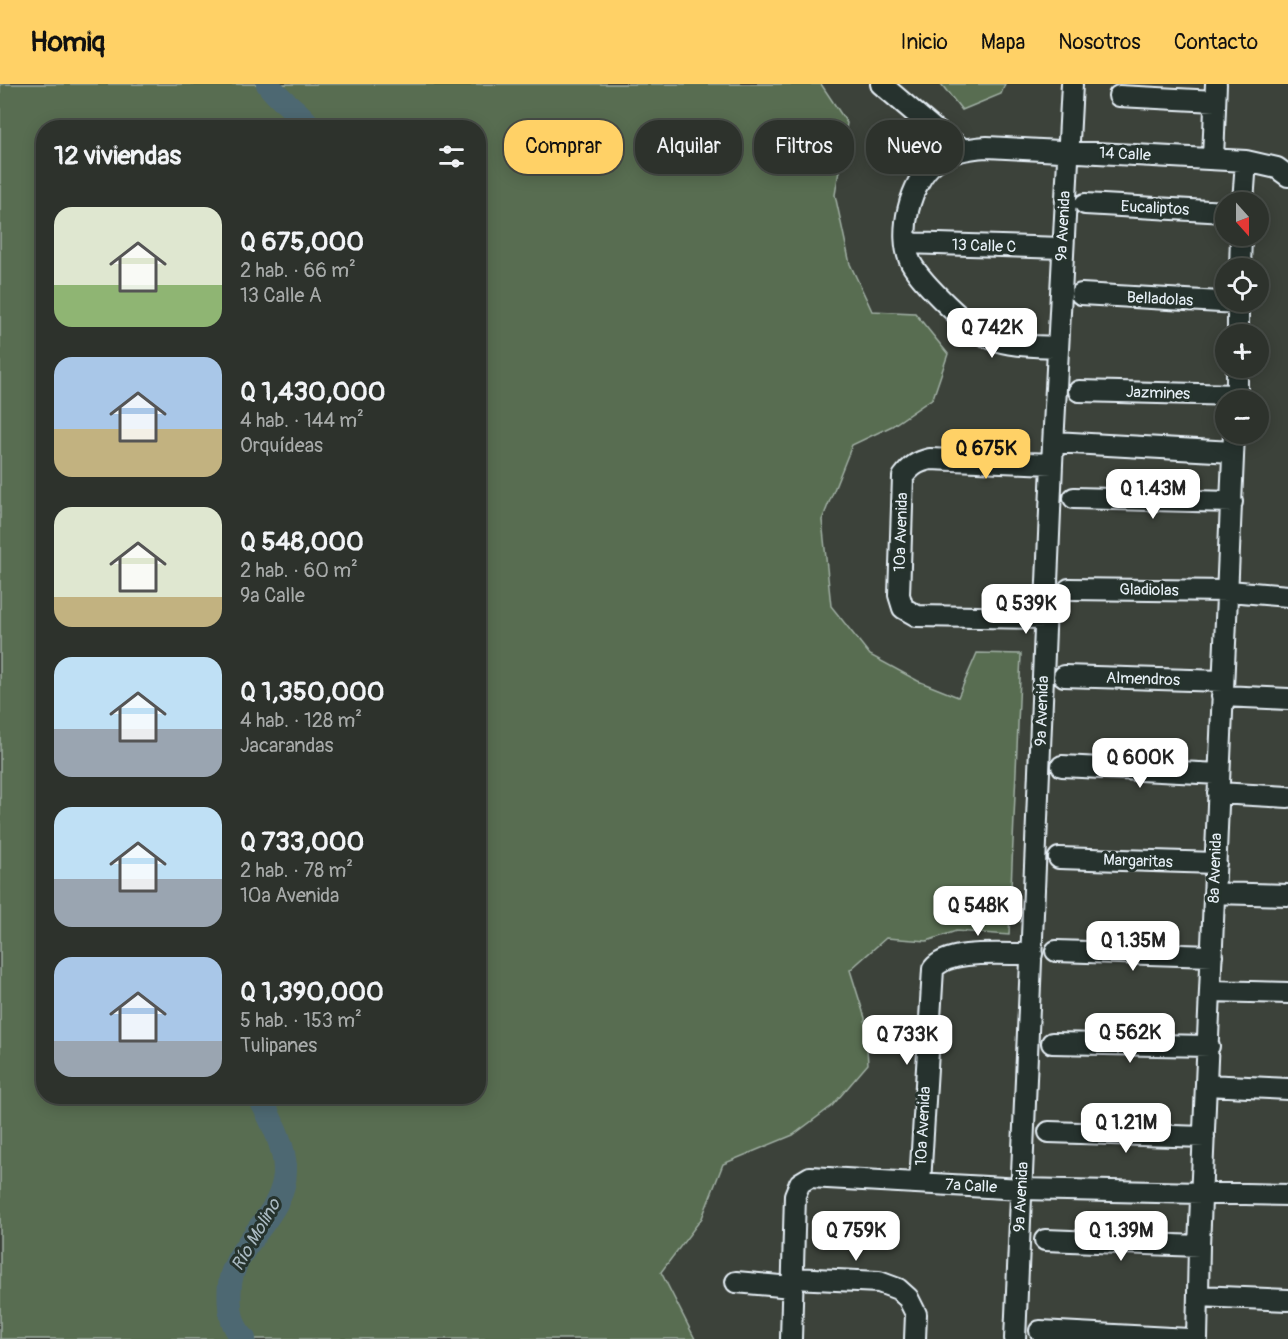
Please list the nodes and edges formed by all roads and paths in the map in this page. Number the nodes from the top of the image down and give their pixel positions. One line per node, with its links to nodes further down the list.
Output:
1 (881, 84): 5 (street)
2 (1072, 84): 6 (street, 9a Avenida)
3 (1215, 92): 4 (street); 7 (street)
4 (1119, 96)
5 (964, 150): 6 (street, 14 Calle); 13 (street, 14 Calle)
6 (1067, 150): 7 (street, 14 Calle); 14 (street, 9a Avenida)
7 (1213, 158): 8 (street, 14 Calle)
8 (1246, 161): 9 (street, 14 Calle); 10 (street)
9 (1288, 176)
10 (1244, 192)
11 (1085, 204): 12 (street, Eucaliptos)
12 (1215, 212)
13 (906, 243): 14 (street, 13 Calle C); 17 (street)
14 (1062, 248): 17 (street, 9a Avenida)
15 (1082, 294): 16 (street, Belladolas)
16 (1215, 301)
17 (1058, 347): 20 (street, 9a Avenida)
18 (1078, 391): 19 (street, Jazmines)
19 (1215, 397)
20 (1054, 442): 21 (street); 23 (street, 9a Avenida)
21 (1215, 443)
22 (1234, 444): 25 (street, 8a Avenida)
23 (1052, 464): 29 (street, 9a Avenida); 29 (street, 10a Avenida)
24 (1074, 498): 25 (street)
25 (1232, 502): 27 (street, 8a Avenida)
26 (1069, 589): 27 (street, Gladiolas)
27 (1229, 591): 28 (street, Gladiolas); 31 (street, 8a Avenida)
28 (1288, 596)
29 (1046, 618): 41 (street, 9a Avenida)
30 (1064, 676): 31 (street, Almendros)
31 (1222, 689): 32 (street, Almendros); 34 (street, 8a Avenida)
32 (1288, 699)
33 (1062, 766): 34 (street)
34 (1219, 783): 35 (street); 37 (street, 8a Avenida)
35 (1288, 797)
36 (1059, 858): 37 (street, Margaritas)
37 (1216, 863): 38 (street, 8a Avenida)
38 (1214, 892): 39 (street); 42 (street, 8a Avenida)
39 (1288, 895)
40 (1056, 951): 42 (street)
41 (1032, 954): 51 (street, 10a Avenida); 52 (street, 9a Avenida)
42 (1212, 956): 43 (street, 8a Avenida)
43 (1211, 991): 44 (street); 46 (street, 8a Avenida)
44 (1288, 993)
45 (1052, 1043): 46 (street)
46 (1209, 1046): 47 (street, 8a Avenida)
47 (1207, 1085): 48 (street); 50 (street, 8a Avenida)
48 (1288, 1089)
49 (1049, 1132): 50 (street)
50 (1204, 1137): 53 (street, 8a Avenida)
51 (920, 1183): 52 (street, 7a Calle); 58 (street, 7a Calle)
52 (1022, 1189): 53 (street, 7a Calle); 64 (street, 9a Avenida)
53 (1202, 1194): 54 (street, 7a Calle); 56 (street, 8a Avenida)
54 (1288, 1195)
55 (1045, 1240): 56 (street)
56 (1199, 1246): 59 (street, 8a Avenida)
57 (736, 1282): 58 (street)
58 (793, 1282): 62 (street); 63 (street)
59 (1198, 1296): 60 (street); 66 (street, 8a Avenida)
60 (1288, 1300)
61 (1040, 1331): 65 (street)
62 (791, 1339)
63 (915, 1339)
64 (1015, 1339)
65 (1189, 1339)
66 (1197, 1339)

